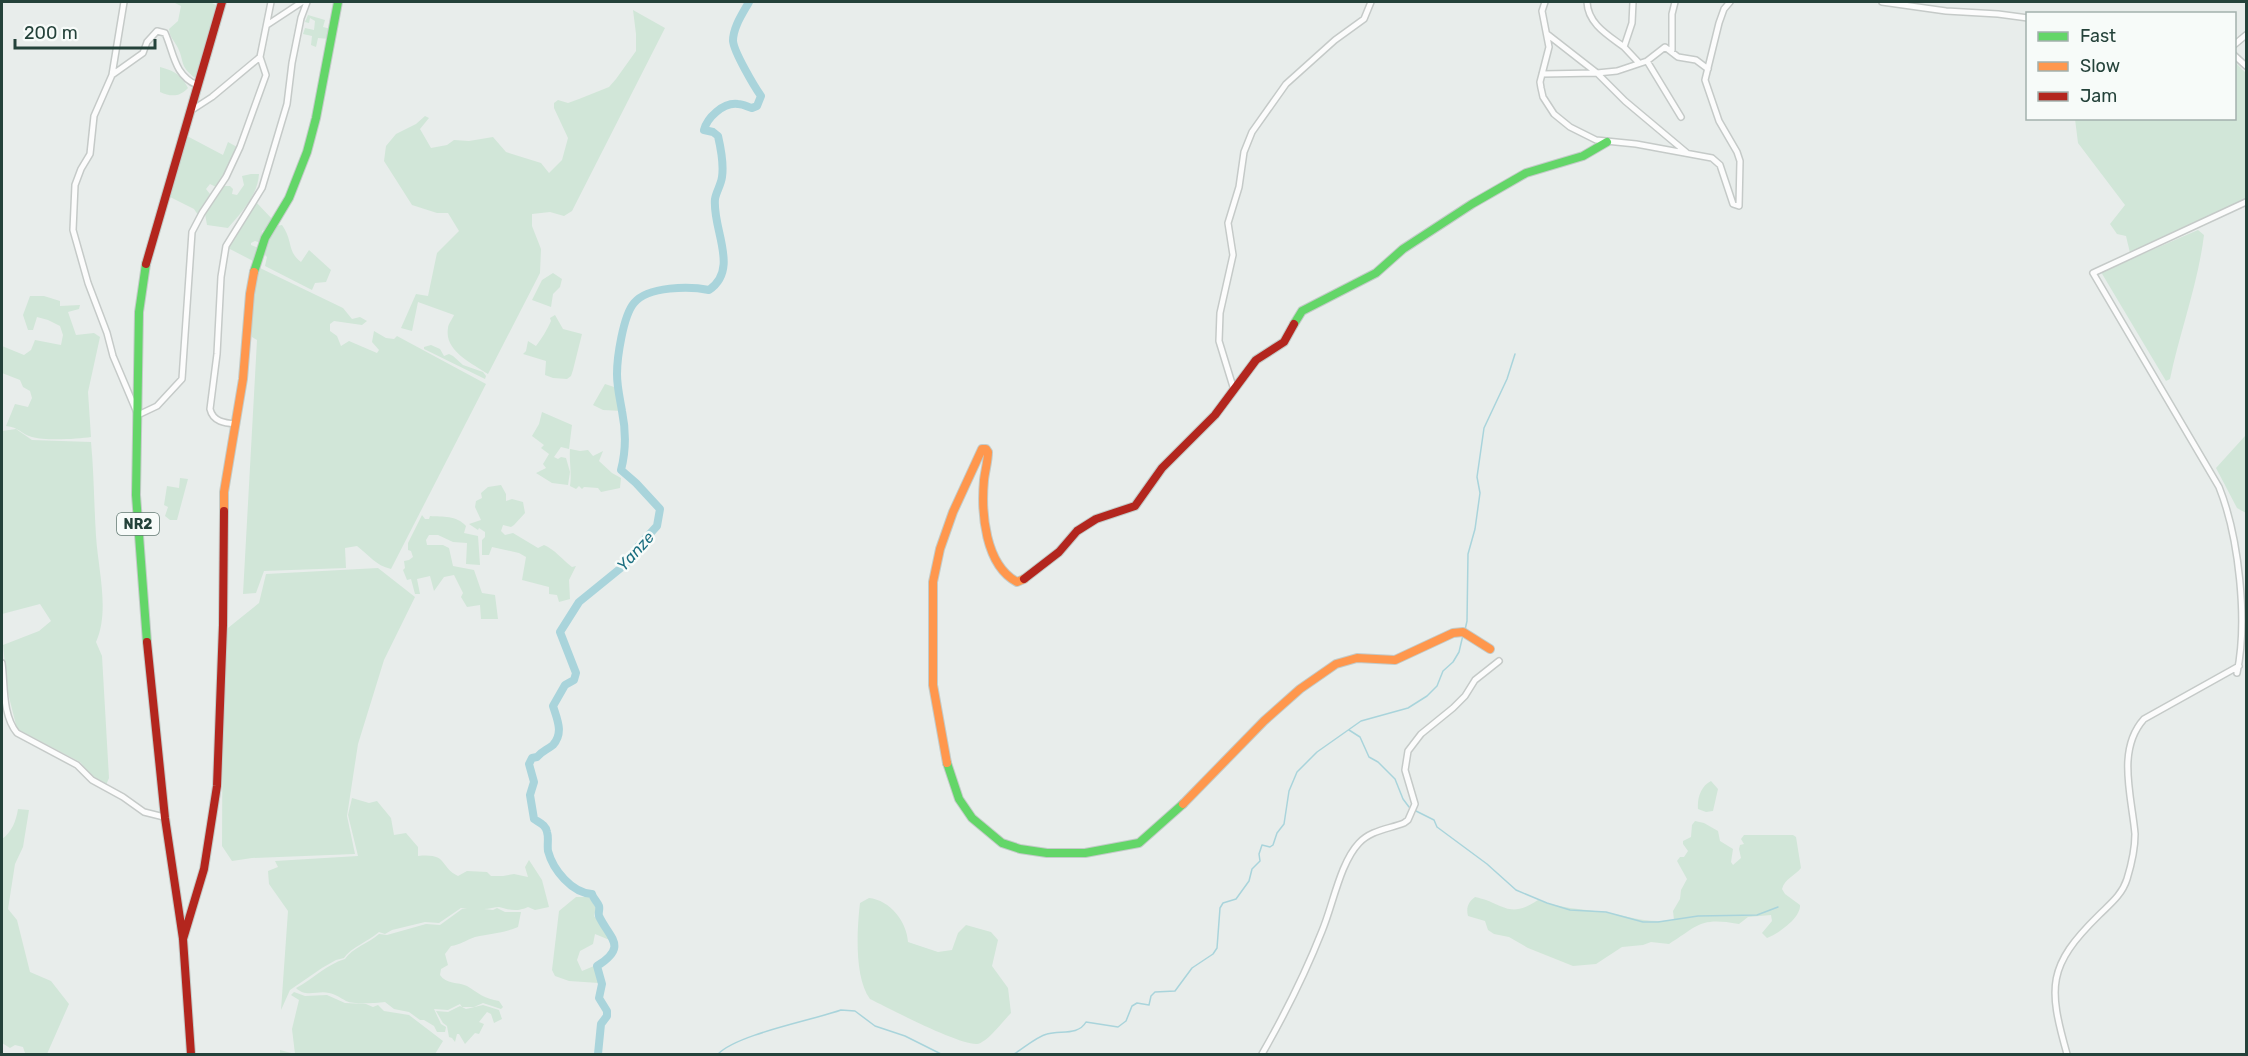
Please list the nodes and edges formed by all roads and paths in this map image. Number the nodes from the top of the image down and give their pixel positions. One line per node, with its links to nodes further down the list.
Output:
1 (124, 2): 25 (street)
2 (222, 2): 26 (main road, NR2)
3 (271, 2): 15 (street)
4 (302, 2): 15 (street)
5 (307, 2): 34 (street)
6 (338, 2): 34 (main road)
7 (1371, 2): 32 (street)
8 (1545, 2): 16 (street)
9 (1587, 2): 17 (street)
10 (1633, 2): 17 (street)
11 (1675, 2): 18 (street)
12 (1730, 2): 22 (street)
13 (1882, 2): 14 (street)
14 (2026, 18)
15 (267, 25): 19 (street)
16 (1547, 34): 23 (street); 24 (street)
17 (1624, 47): 21 (street)
18 (1672, 50): 20 (street); 22 (street)
19 (260, 57): 27 (street); 33 (street)
20 (1647, 61): 21 (street); 28 (street)
21 (1639, 63): 23 (street)
22 (1708, 69): 30 (street)
23 (1597, 73): 24 (street); 30 (street)
24 (1542, 74): 29 (street)
25 (112, 75): 26 (street); 33 (street)
26 (197, 85): 27 (main road, NR2)
27 (191, 111): 33 (main road, NR2)
28 (1681, 117)
29 (1607, 142): 30 (street); 32 (main road)
30 (1689, 155)
31 (2247, 202): 42 (street)
32 (1234, 390): 35 (main road)
33 (138, 415): 38 (main road, NR2)
34 (236, 424): 39 (main road)
35 (1490, 649)
36 (1499, 661): 41 (street)
37 (2, 663): 38 (street)
38 (165, 818): 39 (main road, NR2)
39 (183, 939): 40 (main road, NR2)
40 (190, 1054)
41 (1262, 1054)
42 (2067, 1054)

